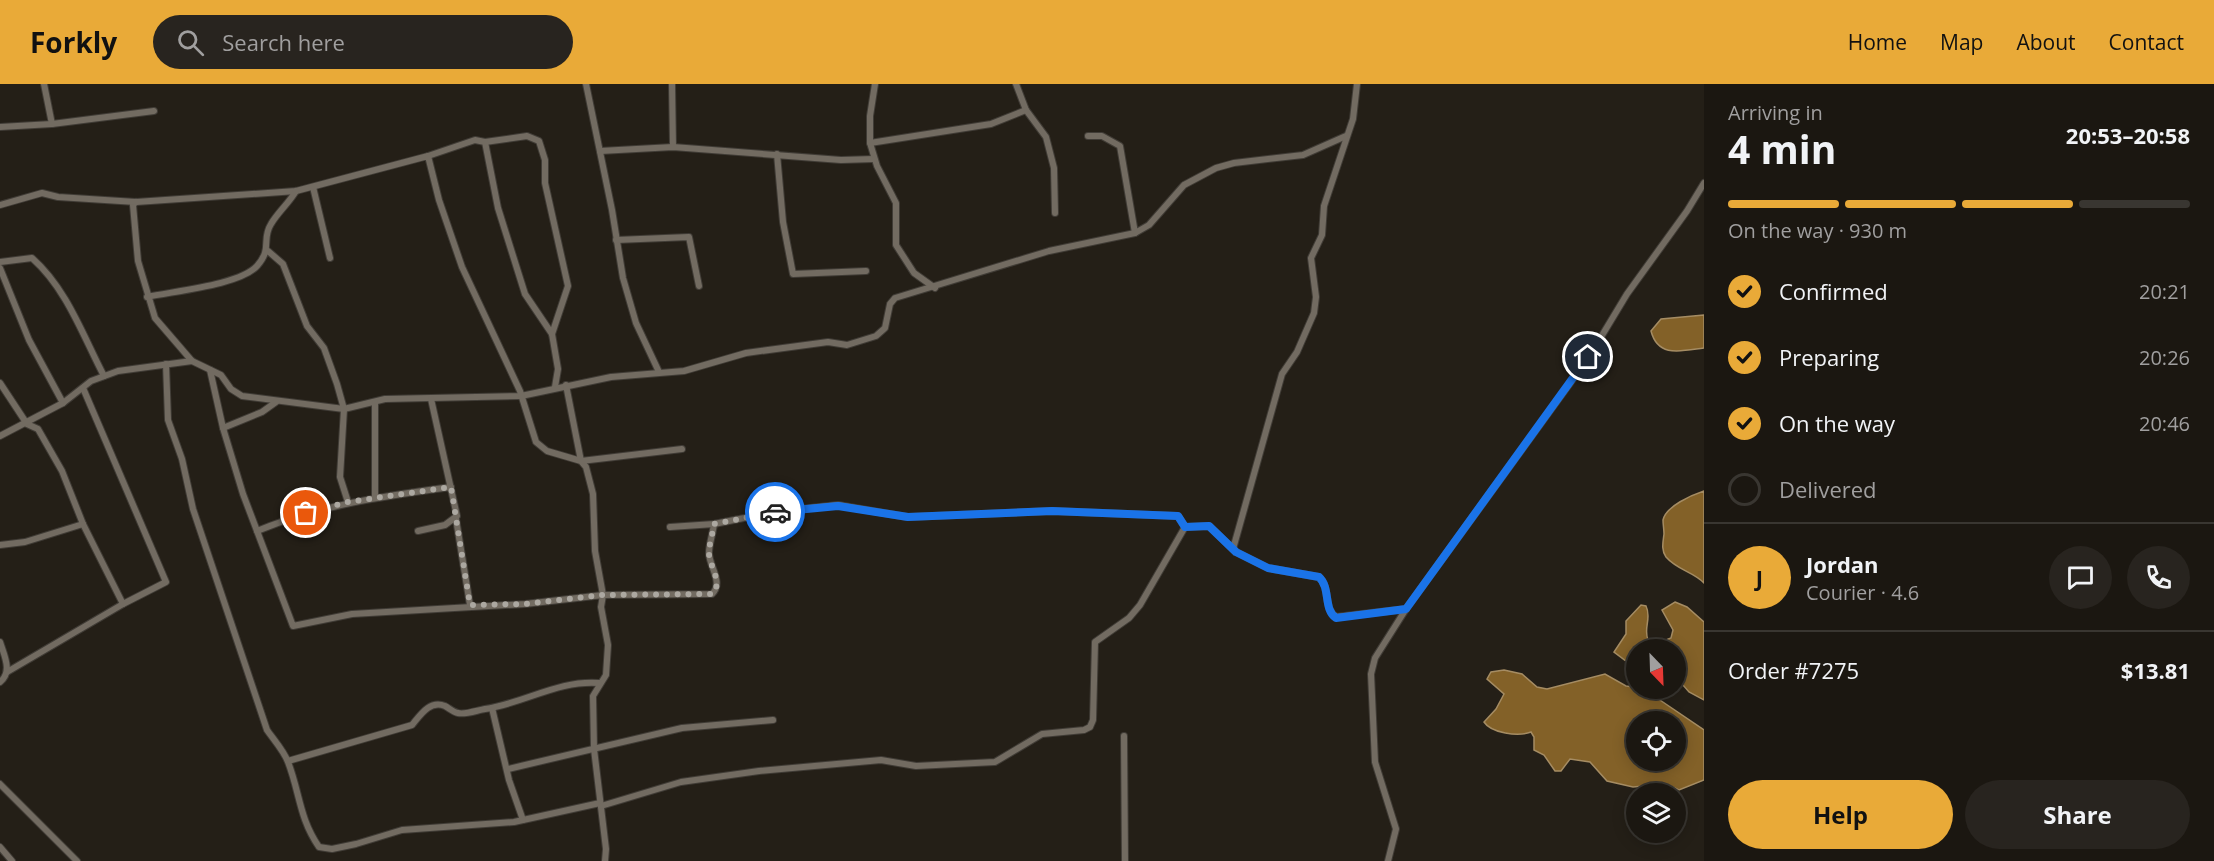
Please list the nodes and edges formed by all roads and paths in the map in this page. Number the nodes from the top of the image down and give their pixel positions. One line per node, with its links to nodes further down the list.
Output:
1 (44, 84): 9 (street)
2 (586, 84): 16 (street)
3 (672, 84): 15 (street)
4 (875, 84): 14 (street)
5 (1016, 84): 7 (street)
6 (1357, 84): 12 (street)
7 (1026, 110): 14 (street); 25 (street)
8 (154, 111): 9 (street)
9 (52, 124): 10 (street)
10 (0, 127)
11 (1088, 136): 26 (street)
12 (1346, 136): 26 (street); 68 (street)
13 (485, 142): 18 (street); 36 (street); 36 (street)
14 (870, 143): 19 (street)
15 (673, 147): 16 (street); 17 (street)
16 (600, 151): 27 (street)
17 (777, 154): 19 (street); 32 (street)
18 (428, 156): 21 (street); 46 (street)
19 (874, 159): 34 (street)
20 (1704, 183): 72 (street)
21 (313, 187): 22 (street); 29 (street)
22 (296, 191): 23 (street); 28 (street)
23 (136, 202): 24 (street); 35 (street)
24 (0, 205)
25 (1055, 213)
26 (1135, 233): 34 (street)
27 (616, 240): 33 (street); 40 (street)
28 (268, 251): 35 (street); 51 (street)
29 (330, 258)
30 (0, 262): 41 (street)
31 (0, 268): 49 (street)
32 (866, 271)
33 (699, 286)
34 (935, 288): 40 (street)
35 (147, 297): 37 (street)
36 (552, 334): 44 (street)
37 (192, 361): 38 (street); 39 (street)
38 (166, 364): 41 (street); 81 (street)
39 (210, 370): 48 (street); 53 (street)
40 (659, 372): 43 (street)
41 (104, 376): 45 (street)
42 (0, 383): 52 (street)
43 (566, 385): 44 (street); 56 (street)
44 (555, 387): 46 (street)
45 (83, 388): 49 (street); 70 (street)
46 (521, 396): 47 (street); 56 (street)
47 (431, 399): 50 (street); 57 (street)
48 (276, 402): 51 (street); 53 (street)
49 (63, 403): 52 (street)
50 (375, 403): 51 (street); 58 (street)
51 (344, 410): 59 (street)
52 (27, 424): 54 (street); 61 (street)
53 (223, 428): 65 (street)
54 (0, 436)
55 (682, 449): 56 (street)
56 (581, 461): 69 (street)
57 (451, 487): 58 (street); 60 (street)
58 (375, 498): 59 (street)
59 (348, 502): 65 (street)
60 (456, 519): 66 (street); 71 (street)
61 (83, 524): 67 (street); 70 (street)
62 (714, 524): 63 (street); 64 (street); 69 (street)
63 (670, 526)
64 (1185, 527): 68 (street); 84 (street)
65 (257, 531): 71 (street)
66 (418, 531)
67 (0, 545)
68 (1233, 549): 72 (street)
69 (603, 595): 71 (street); 76 (street)
70 (123, 604): 74 (street)
71 (470, 605)
72 (1406, 609): 91 (street)
73 (0, 642): 74 (street)
74 (7, 672): 75 (street)
75 (0, 682)
76 (599, 683): 77 (street); 80 (street)
77 (492, 708): 81 (street); 82 (street)
78 (773, 720): 80 (street)
79 (1124, 736): 90 (street)
80 (594, 749): 82 (street); 84 (street)
81 (288, 761): 85 (street)
82 (508, 769): 85 (street)
83 (0, 784): 88 (street)
84 (601, 805): 85 (street); 89 (street)
85 (523, 820)
86 (0, 847): 87 (street)
87 (12, 861)
88 (77, 861)
89 (605, 861)
90 (1125, 861)
91 (1388, 861)

